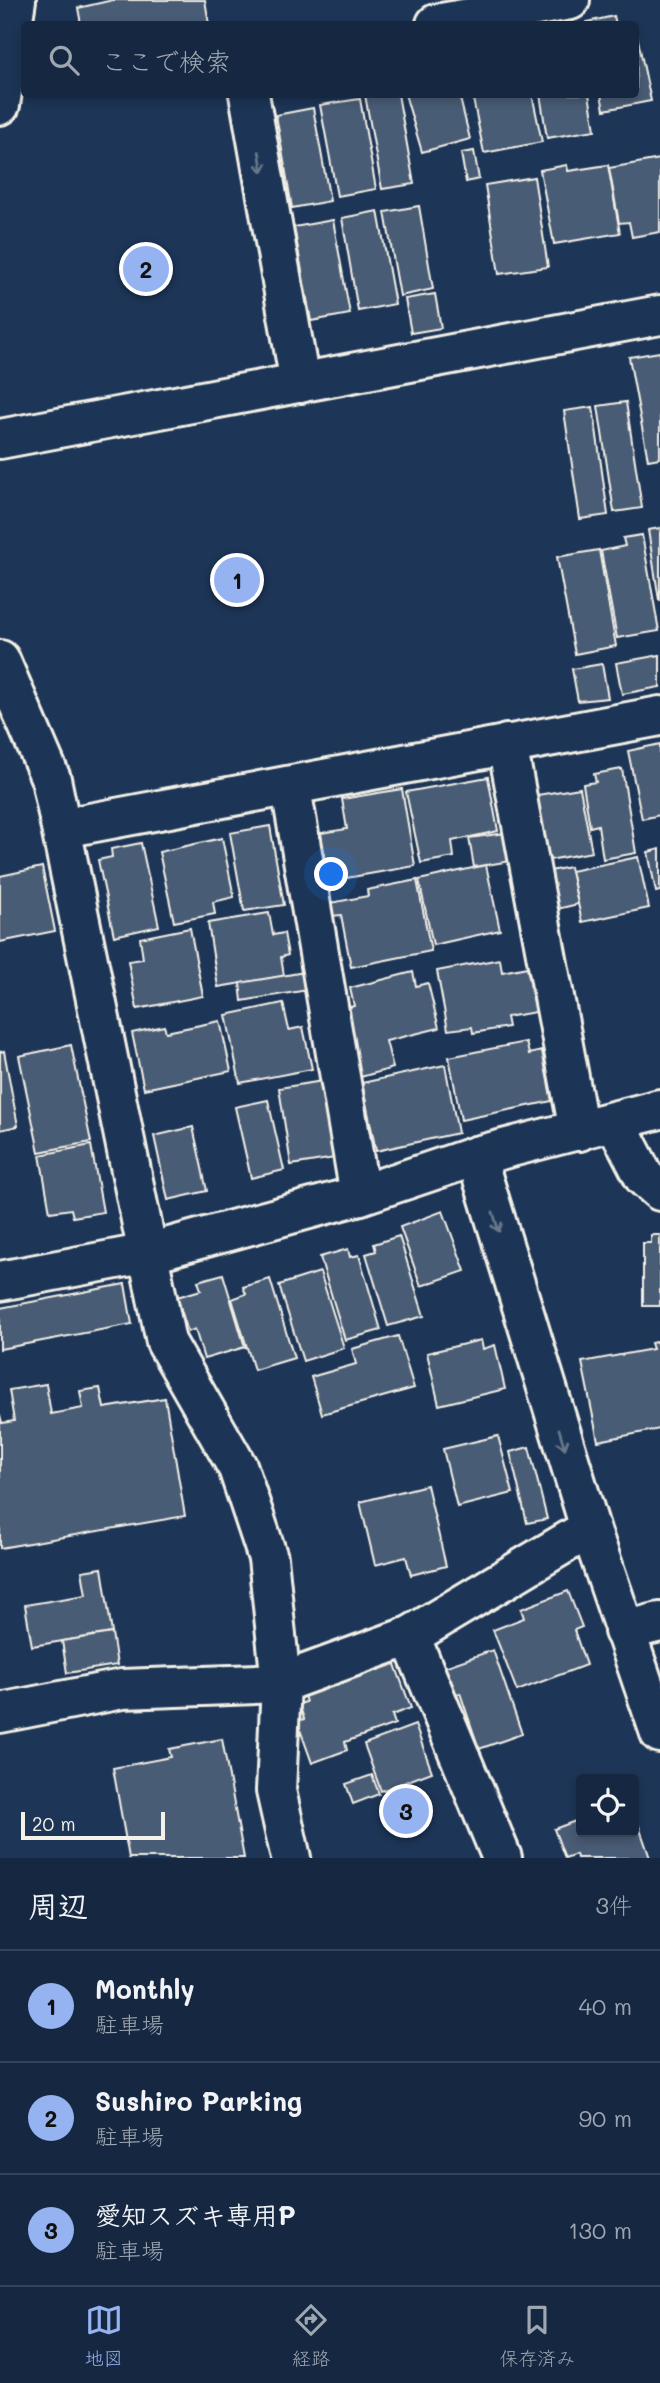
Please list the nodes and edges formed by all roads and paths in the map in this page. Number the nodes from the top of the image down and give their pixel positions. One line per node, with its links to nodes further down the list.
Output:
1 (16, 0): 5 (street)
2 (570, 0): 3 (street)
3 (441, 16)
4 (249, 98): 7 (street, one-way to 7)
5 (0, 105)
6 (660, 315): 7 (street)
7 (300, 383): 8 (street)
8 (0, 439)
9 (0, 660): 13 (street)
10 (660, 716): 11 (street)
11 (507, 744): 12 (street); 16 (street)
12 (290, 788): 13 (street); 19 (street)
13 (63, 828): 20 (street)
14 (660, 1109): 15 (street)
15 (615, 1121): 16 (street); 18 (street)
16 (579, 1131): 17 (street)
17 (475, 1156): 19 (street); 22 (street, one-way to 22)
18 (660, 1191)
19 (360, 1195): 20 (street)
20 (148, 1253): 21 (street); 25 (street)
21 (0, 1281)
22 (590, 1528): 23 (street); 24 (street)
23 (642, 1626): 27 (street)
24 (410, 1636): 25 (street); 29 (street)
25 (281, 1683): 26 (street); 28 (street)
26 (0, 1713)
27 (660, 1733)
28 (290, 1858)
29 (502, 1858)

